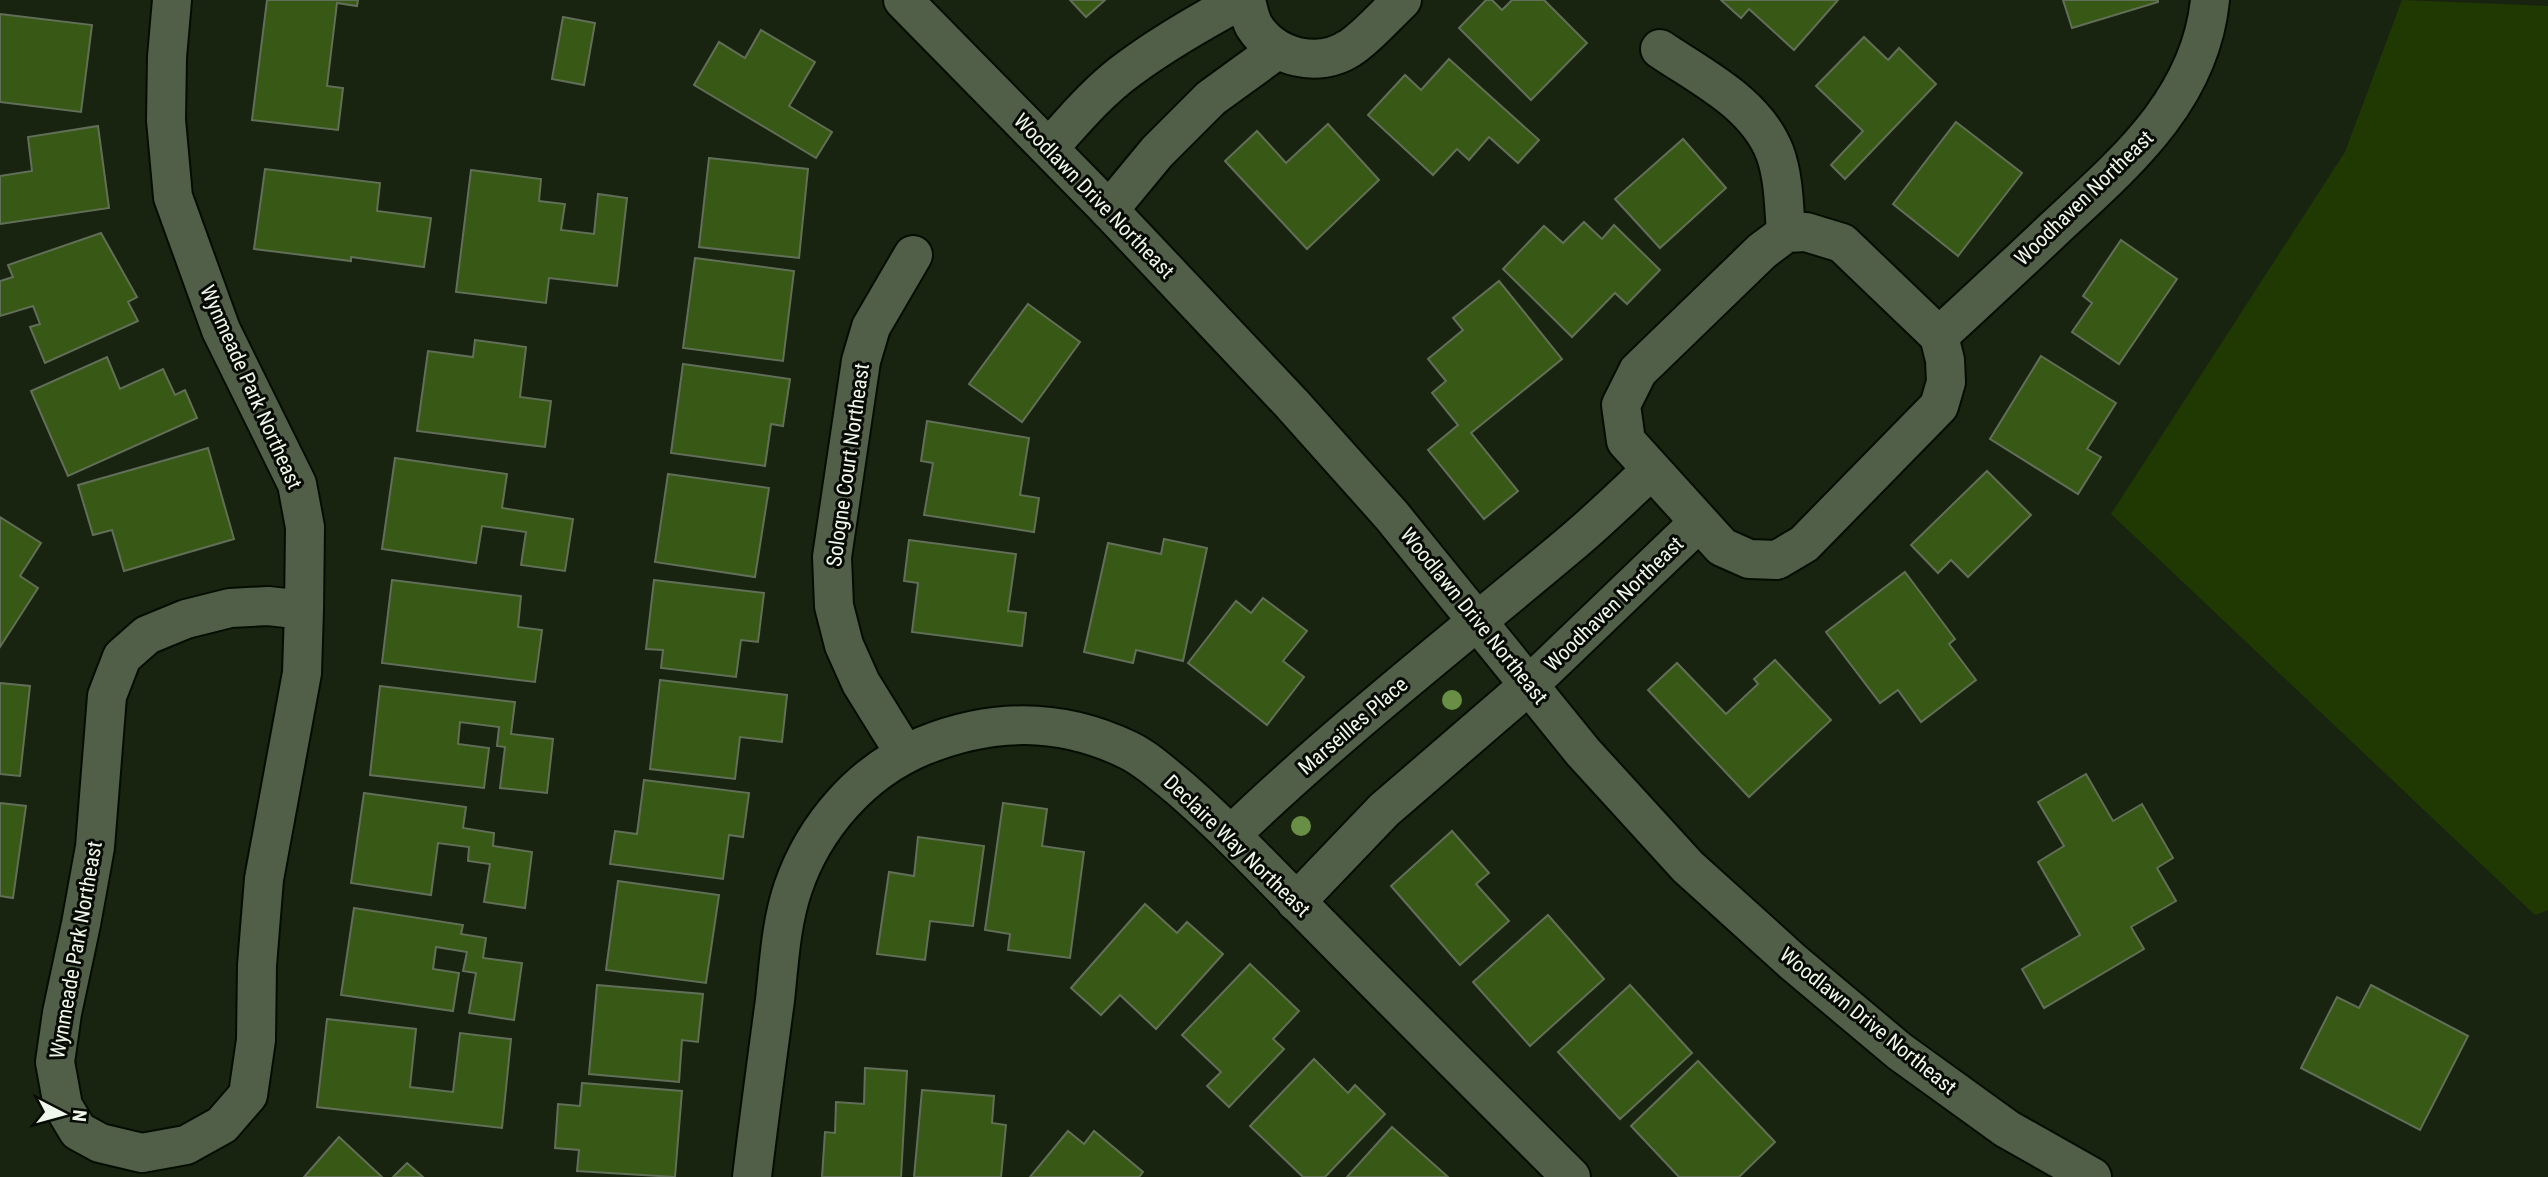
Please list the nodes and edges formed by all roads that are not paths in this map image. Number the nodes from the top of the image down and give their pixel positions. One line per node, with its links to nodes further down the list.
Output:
1 (172, 0): 16 (street, Wynmeade Park Northeast)
2 (902, 0): 9 (street, Woodlawn Drive Northeast)
3 (1241, 0): 9 (street)
4 (1246, 0): 8 (street)
5 (1402, 0): 8 (street)
6 (2210, 0): 13 (street, Woodhaven Northeast)
7 (1660, 49): 11 (street)
8 (1278, 50): 10 (street)
9 (1049, 148): 10 (street, Woodlawn Drive Northeast)
10 (1109, 210): 17 (street, Woodlawn Drive Northeast)
11 (1786, 233): 13 (street); 14 (street, Woodhaven Northeast)
12 (912, 255): 19 (street, Sologne Court Northeast)
13 (1939, 336): 15 (street, Woodhaven Northeast)
14 (1651, 470): 15 (street, Woodhaven Northeast); 17 (street)
15 (1699, 523): 18 (street, Woodhaven Northeast)
16 (304, 610): 16 (street, Wynmeade Park Northeast)
17 (1478, 622): 18 (street, Woodlawn Drive Northeast); 20 (street, Marseilles Place)
18 (1529, 685): 21 (street); 24 (street, Woodlawn Drive Northeast)
19 (905, 754): 20 (street, Declaire Way Northeast); 22 (street, Declaire Way Northeast)
20 (1231, 835): 21 (street, Declaire Way Northeast)
21 (1296, 902): 23 (street, Declaire Way Northeast)
22 (752, 1177)
23 (1571, 1177)
24 (2092, 1177)

